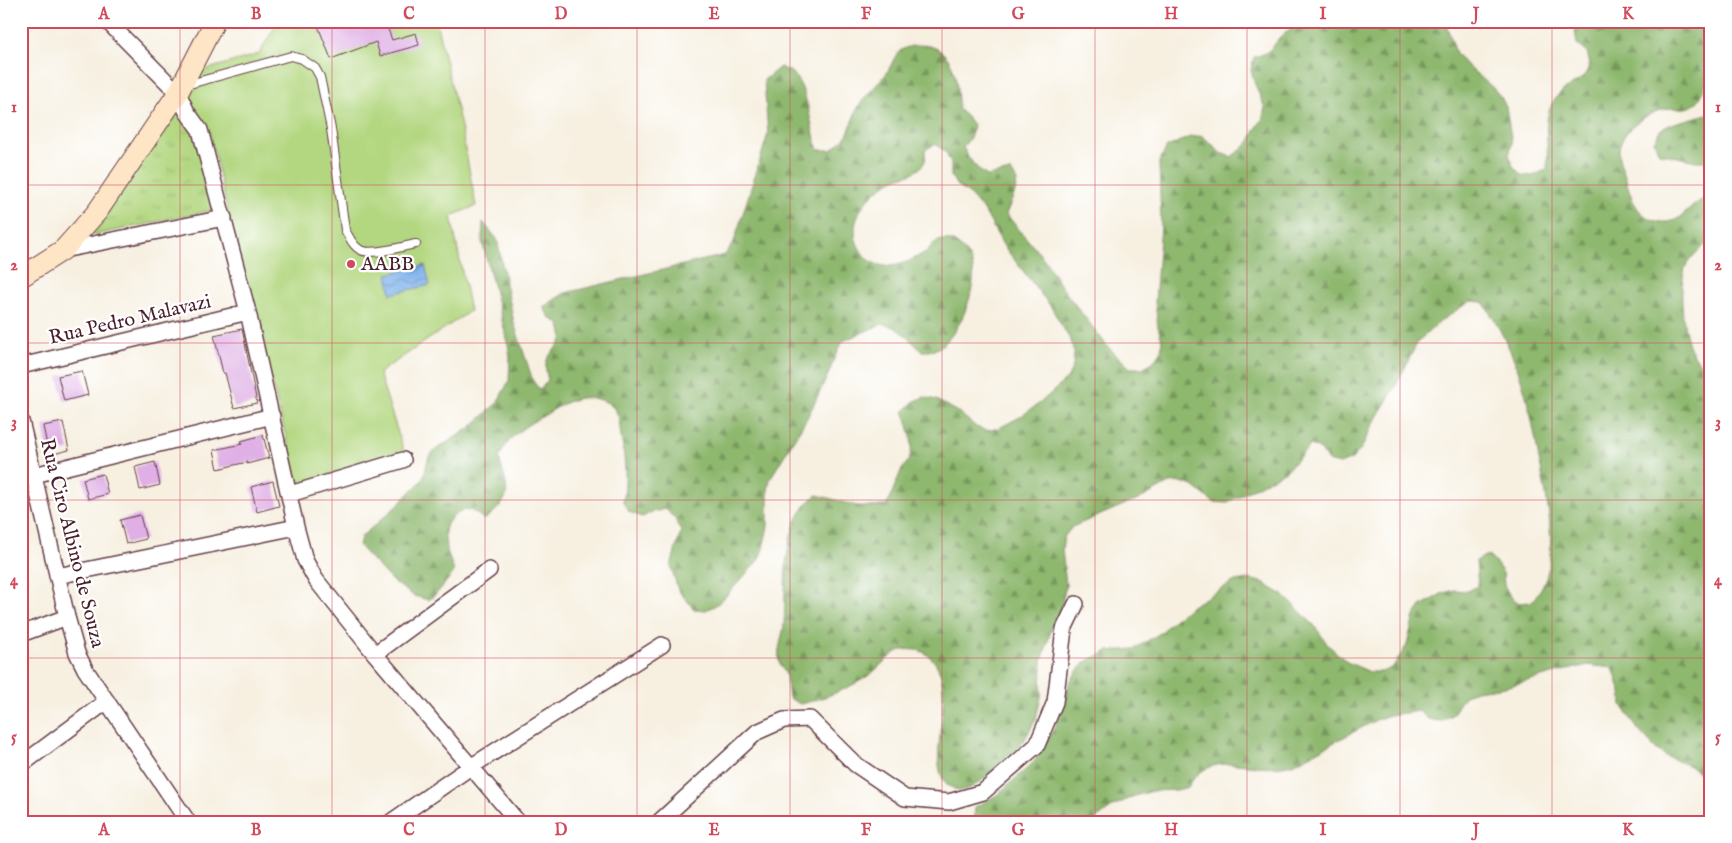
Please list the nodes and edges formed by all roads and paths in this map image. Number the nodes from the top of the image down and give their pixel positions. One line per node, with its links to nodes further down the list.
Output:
1 (107, 21): 3 (street)
2 (215, 21): 3 (street)
3 (179, 90): 4 (street); 5 (lane); 6 (street)
4 (224, 218): 6 (street); 8 (street)
5 (416, 244)
6 (63, 250): 7 (street)
7 (21, 277)
8 (248, 312): 9 (street, Rua Pedro Malavazi); 10 (street)
9 (21, 366)
10 (272, 416): 13 (street); 14 (street)
11 (21, 421): 13 (street, Rua Ciro Albino de Souza)
12 (403, 460): 14 (street)
13 (34, 475): 17 (street, Rua Ciro Albino de Souza)
14 (290, 494): 15 (street)
15 (296, 527): 17 (street); 22 (street)
16 (488, 570): 22 (street)
17 (57, 576): 19 (street, Rua Ciro Albino de Souza)
18 (1076, 604): 29 (street)
19 (67, 617): 20 (street); 23 (street, Rua Ciro Albino de Souza)
20 (21, 634)
21 (662, 645): 25 (street)
22 (375, 654): 25 (street)
23 (107, 701): 24 (street); 26 (street, Rua Ciro Albino de Souza)
24 (21, 765)
25 (472, 766): 27 (street); 28 (street)
26 (187, 821)
27 (391, 822)
28 (518, 822)
29 (659, 822)

